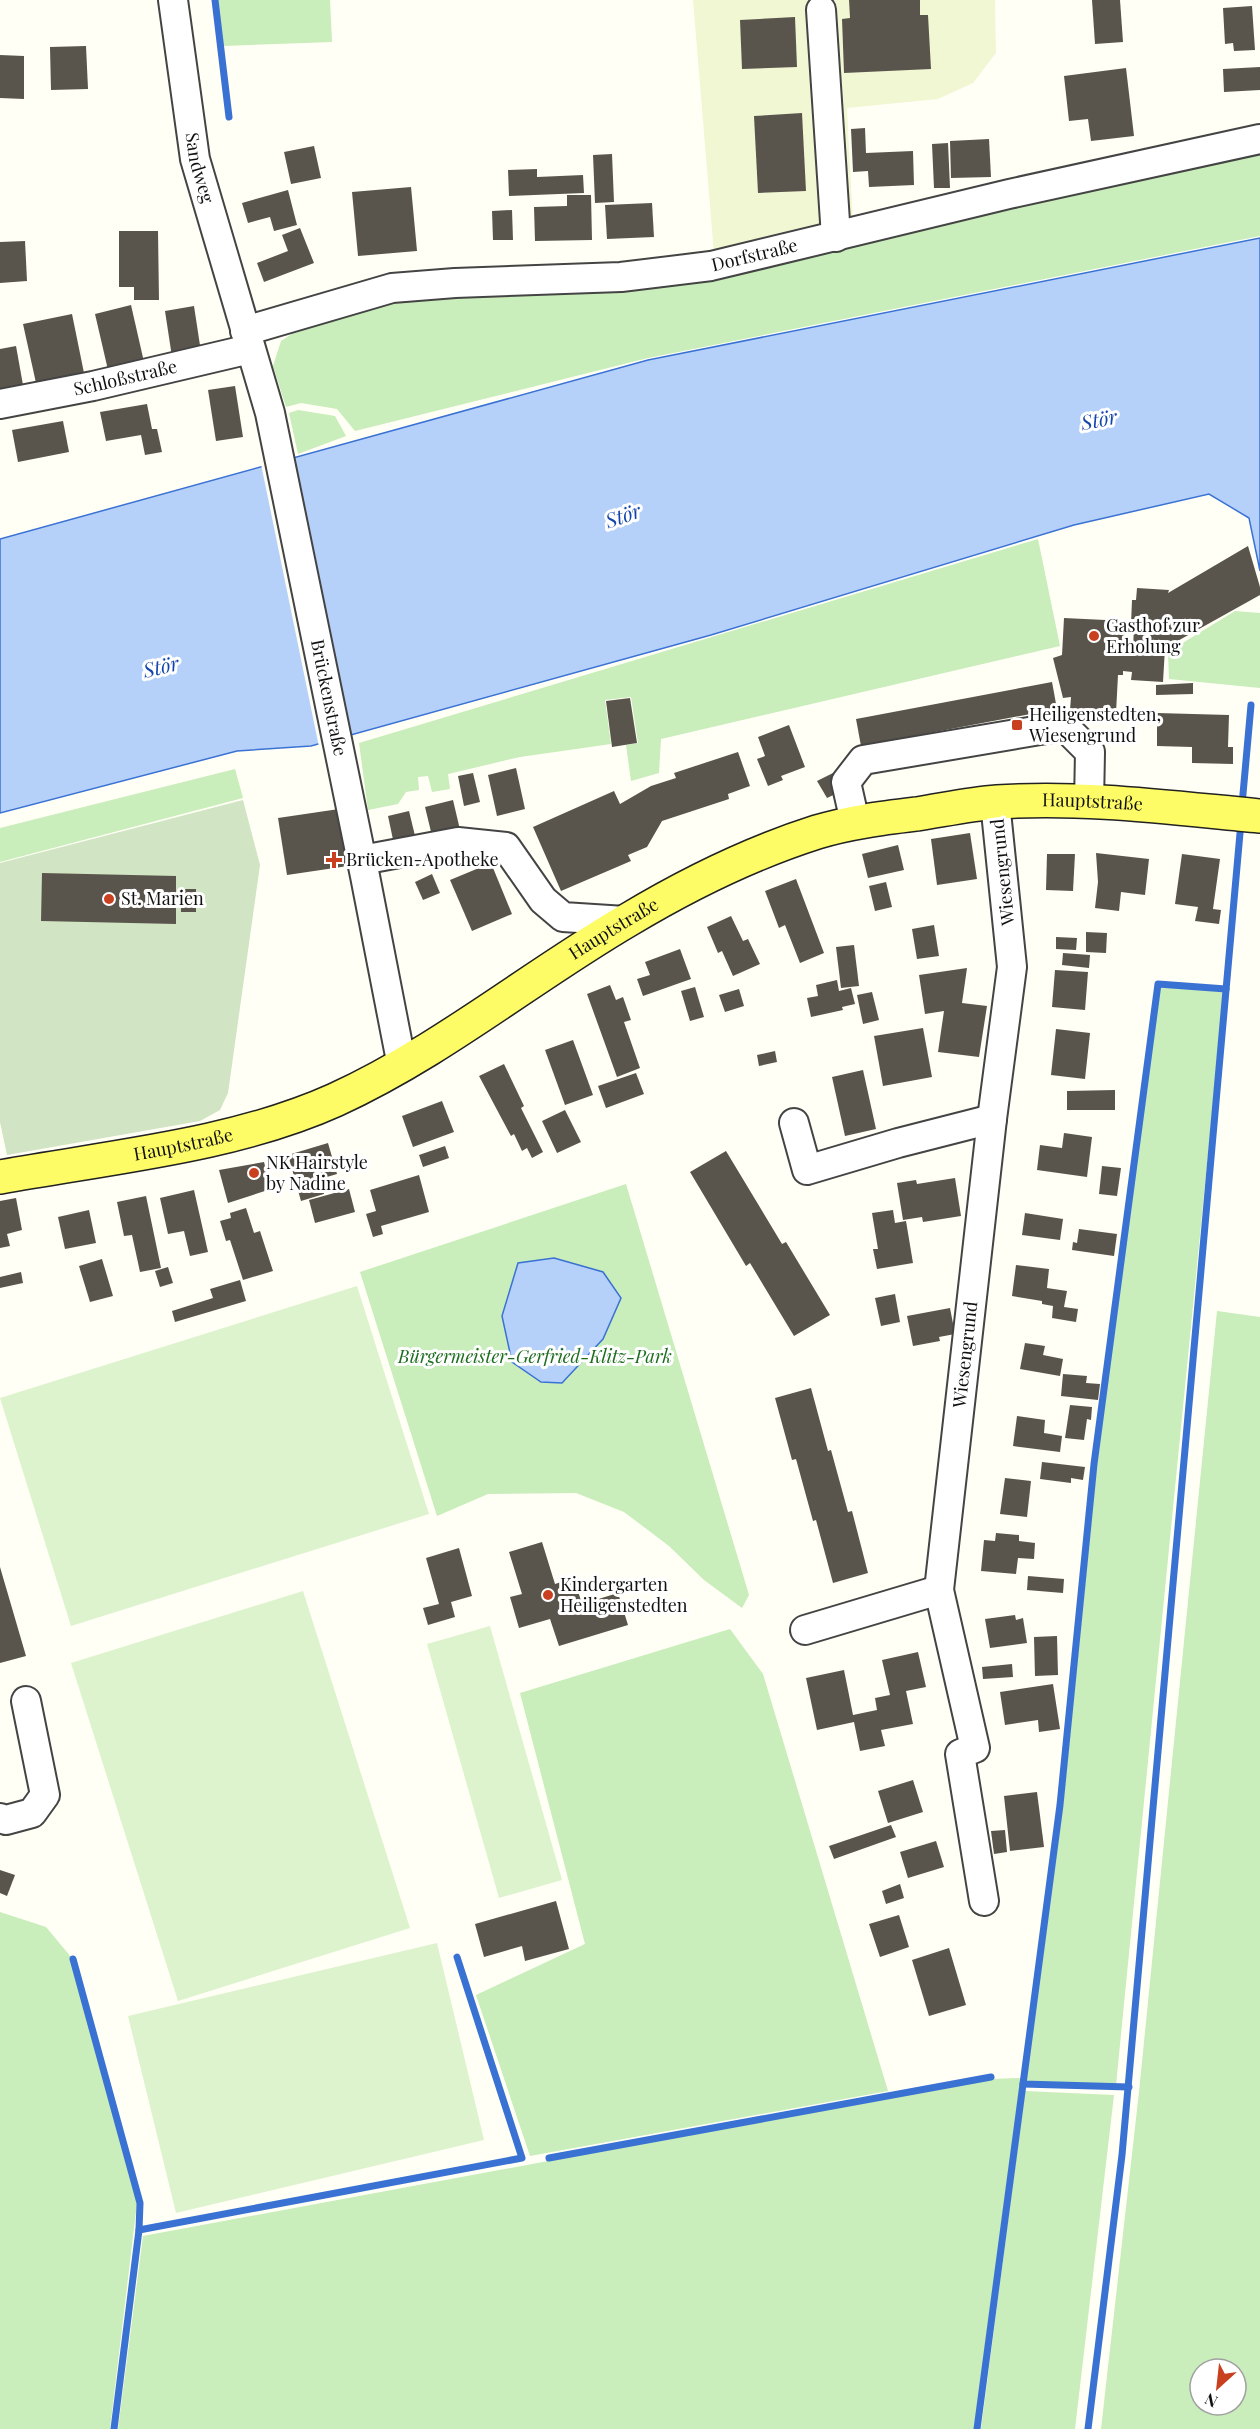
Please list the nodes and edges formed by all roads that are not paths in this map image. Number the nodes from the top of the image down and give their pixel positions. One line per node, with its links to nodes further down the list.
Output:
1 (173, 0): 5 (street, Sandweg)
2 (821, 10): 4 (street)
3 (1260, 139): 4 (street, Dorfstraße)
4 (836, 237): 5 (street, Dorfstraße)
5 (247, 340): 6 (street, Schloßstraße); 11 (street, Brückenstraße)
6 (0, 404)
7 (995, 802): 8 (main road, Hauptstraße); 10 (main road, Hauptstraße); 14 (street, Wiesengrund)
8 (1089, 803): 9 (main road, Hauptstraße); 10 (street)
9 (1252, 815)
10 (855, 822): 12 (main road, Hauptstraße)
11 (362, 860): 12 (street); 13 (street, Brückenstraße)
12 (625, 921): 13 (main road, Hauptstraße)
13 (402, 1066): 16 (main road, Hauptstraße)
14 (992, 1119): 15 (street); 17 (street, Wiesengrund)
15 (794, 1123)
16 (0, 1177)
17 (939, 1590): 18 (street); 21 (street, Wiesengrund)
18 (805, 1630)
19 (26, 1701): 20 (street)
20 (0, 1818)
21 (984, 1901)

